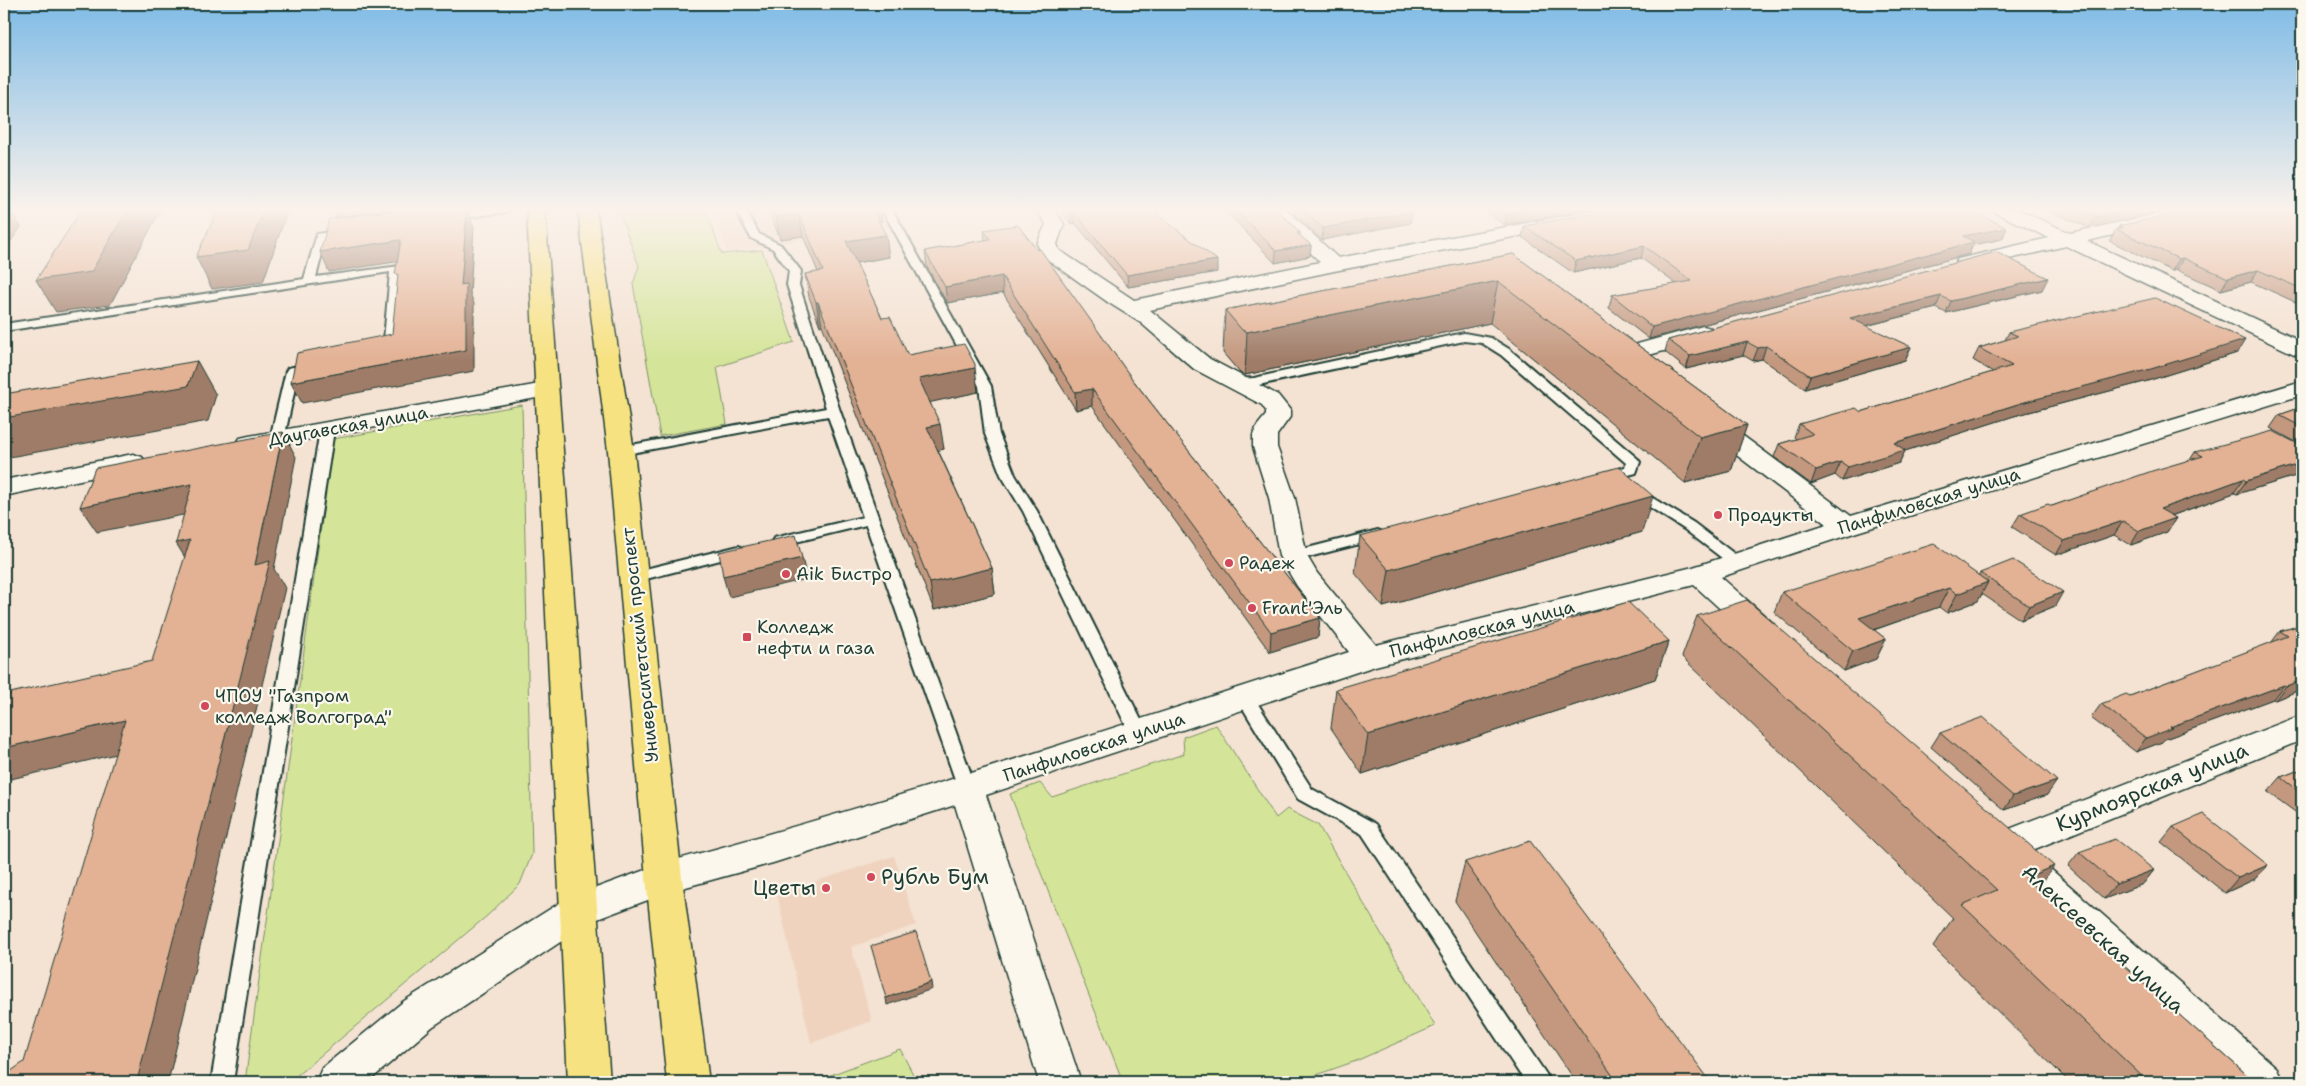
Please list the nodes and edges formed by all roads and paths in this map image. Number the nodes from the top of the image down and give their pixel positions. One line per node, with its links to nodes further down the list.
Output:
1 (315, 260): 13 (lane)
2 (539, 260): 23 (highway)
3 (594, 260): 29 (highway, Университетский проспект)
4 (787, 260): 25 (lane)
5 (916, 260): 45 (lane)
6 (1060, 260): 14 (street)
7 (1328, 260): 11 (street)
8 (1368, 260): 11 (street)
9 (1983, 260): 12 (street)
10 (2108, 260): 17 (street)
11 (1334, 266): 14 (street)
12 (1950, 267)
13 (309, 281): 15 (lane); 18 (lane)
14 (1133, 308): 21 (street)
15 (4, 328)
16 (1722, 328): 20 (street)
17 (2302, 349)
18 (379, 355)
19 (321, 366): 27 (lane)
20 (1644, 374)
21 (1236, 383): 31 (lane); 37 (street)
22 (2302, 388): 35 (street, Панфиловская улица)
23 (546, 390): 26 (street, Даугавская улица); 49 (highway)
24 (1691, 409): 35 (street)
25 (833, 411): 29 (lane); 34 (lane)
26 (327, 430): 27 (street, Даугавская улица); 50 (lane)
27 (277, 439): 28 (street, Даугавская улица)
28 (230, 446)
29 (621, 451): 40 (highway, Университетский проспект)
30 (156, 458): 33 (street)
31 (1611, 476): 32 (lane); 38 (lane)
32 (1592, 481)
33 (4, 488)
34 (872, 519): 40 (lane); 46 (lane)
35 (1847, 526): 38 (street, Панфиловская улица)
36 (1389, 532): 37 (lane)
37 (1293, 556): 42 (street)
38 (1736, 562): 39 (street, Панфиловская улица)
39 (1700, 574): 41 (street); 42 (street, Панфиловская улица)
40 (634, 576): 48 (highway, Университетский проспект)
41 (1788, 654)
42 (1369, 657): 43 (street, Панфиловская улица)
43 (1245, 697): 45 (street, Панфиловская улица); 55 (lane)
44 (2302, 727): 47 (street, Курмоярская улица)
45 (1138, 732): 46 (street, Панфиловская улица)
46 (967, 788): 48 (street, Панфиловская улица); 54 (street)
47 (1991, 837): 56 (street, Алексеевская улица)
48 (664, 878): 49 (street, Панфиловская улица); 53 (highway, Университетский проспект)
49 (579, 910): 51 (street, Панфиловская улица); 52 (highway)
50 (222, 1082)
51 (337, 1082)
52 (589, 1082)
53 (688, 1082)
54 (1060, 1082)
55 (1538, 1082)
56 (2262, 1082)

